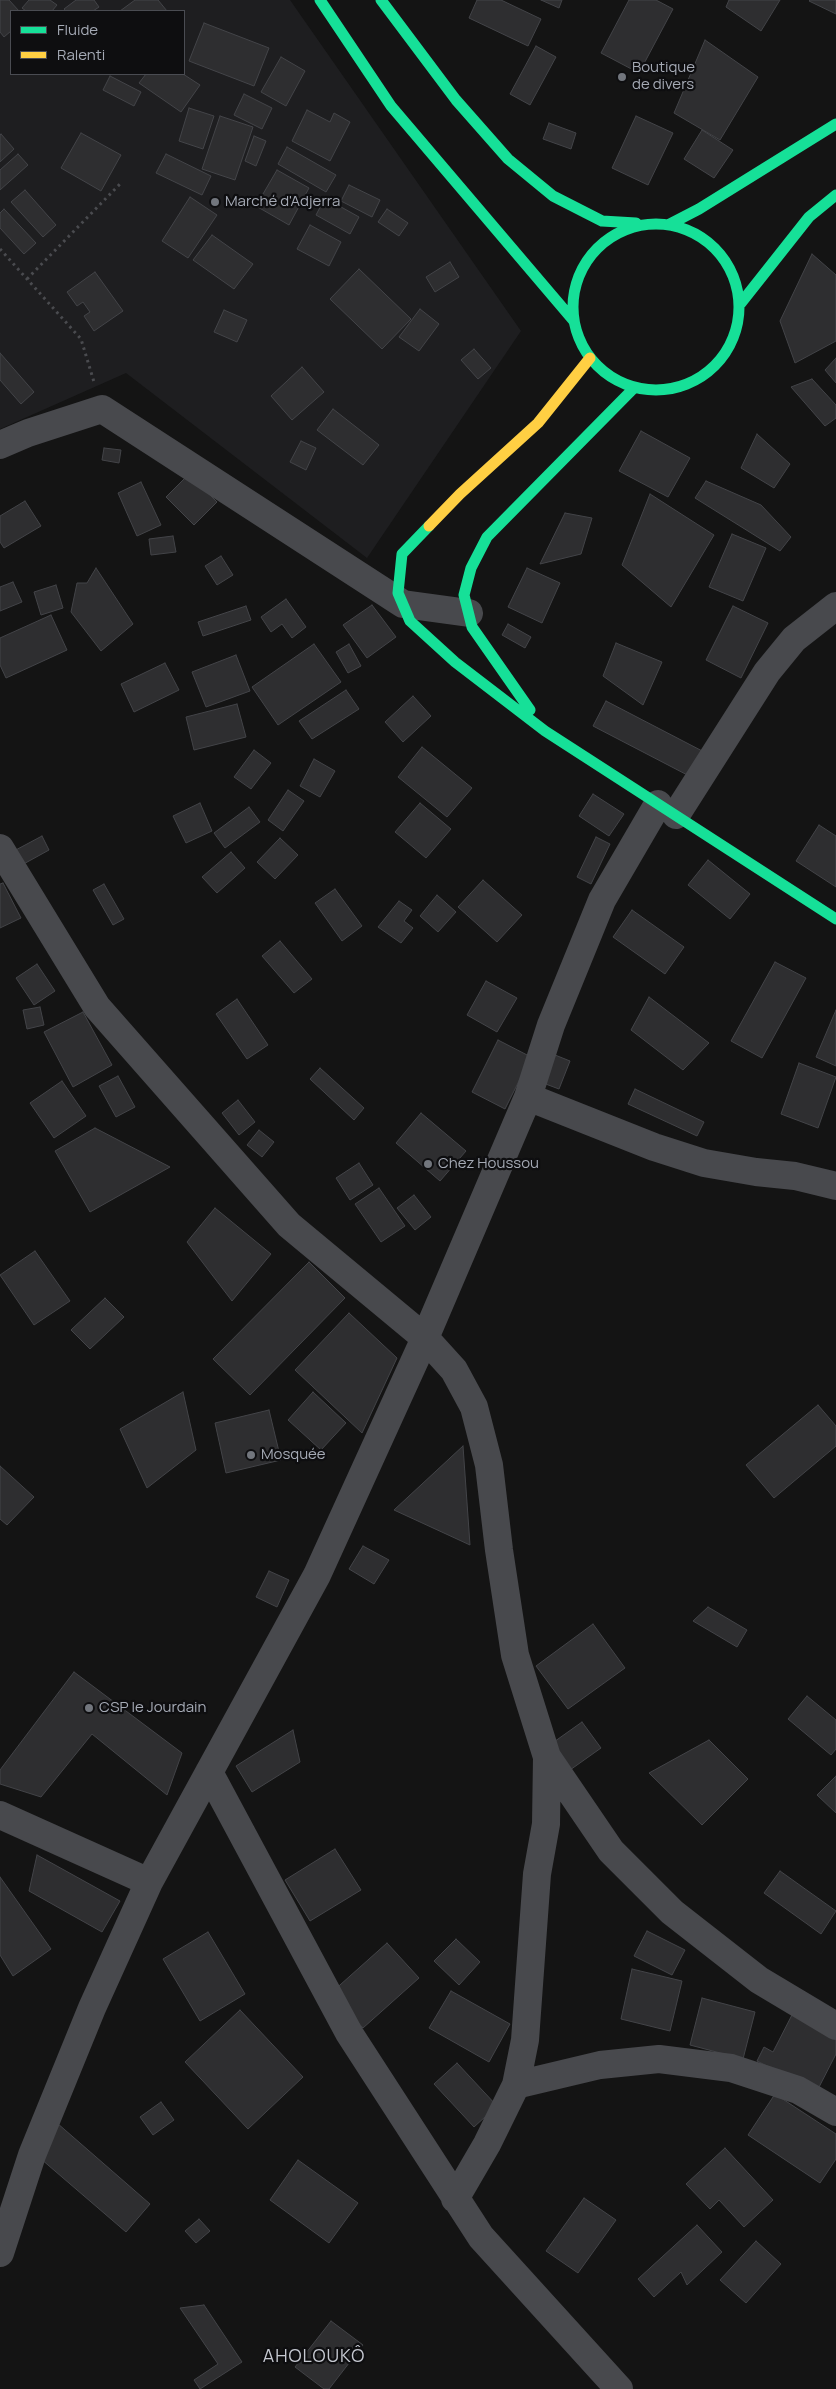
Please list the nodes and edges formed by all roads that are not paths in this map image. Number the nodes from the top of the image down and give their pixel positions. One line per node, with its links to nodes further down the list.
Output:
1 (320, 0): 8 (main road)
2 (381, 0): 5 (main road)
3 (836, 124): 6 (main road)
4 (836, 195): 7 (main road)
5 (648, 223): 6 (main road); 8 (main road)
6 (670, 224): 7 (main road)
7 (741, 303): 10 (main road)
8 (573, 320): 9 (main road)
9 (590, 358): 10 (main road); 12 (main road)
10 (634, 388): 14 (main road)
11 (0, 445): 12 (street)
12 (403, 604): 14 (street); 15 (main road)
13 (836, 606): 16 (street)
14 (469, 613): 15 (main road)
15 (545, 731): 16 (main road)
16 (667, 810): 18 (main road); 19 (street)
17 (0, 848): 21 (street)
18 (836, 919)
19 (528, 1097): 20 (street); 21 (street)
20 (836, 1186)
21 (425, 1338): 22 (street); 23 (street)
22 (547, 1757): 26 (street); 27 (street)
23 (209, 1772): 25 (street); 29 (street)
24 (0, 1815): 25 (street)
25 (149, 1882): 30 (street)
26 (836, 2026)
27 (516, 2085): 28 (street); 29 (street)
28 (836, 2112)
29 (455, 2199): 31 (street)
30 (0, 2253)
31 (619, 2389)

